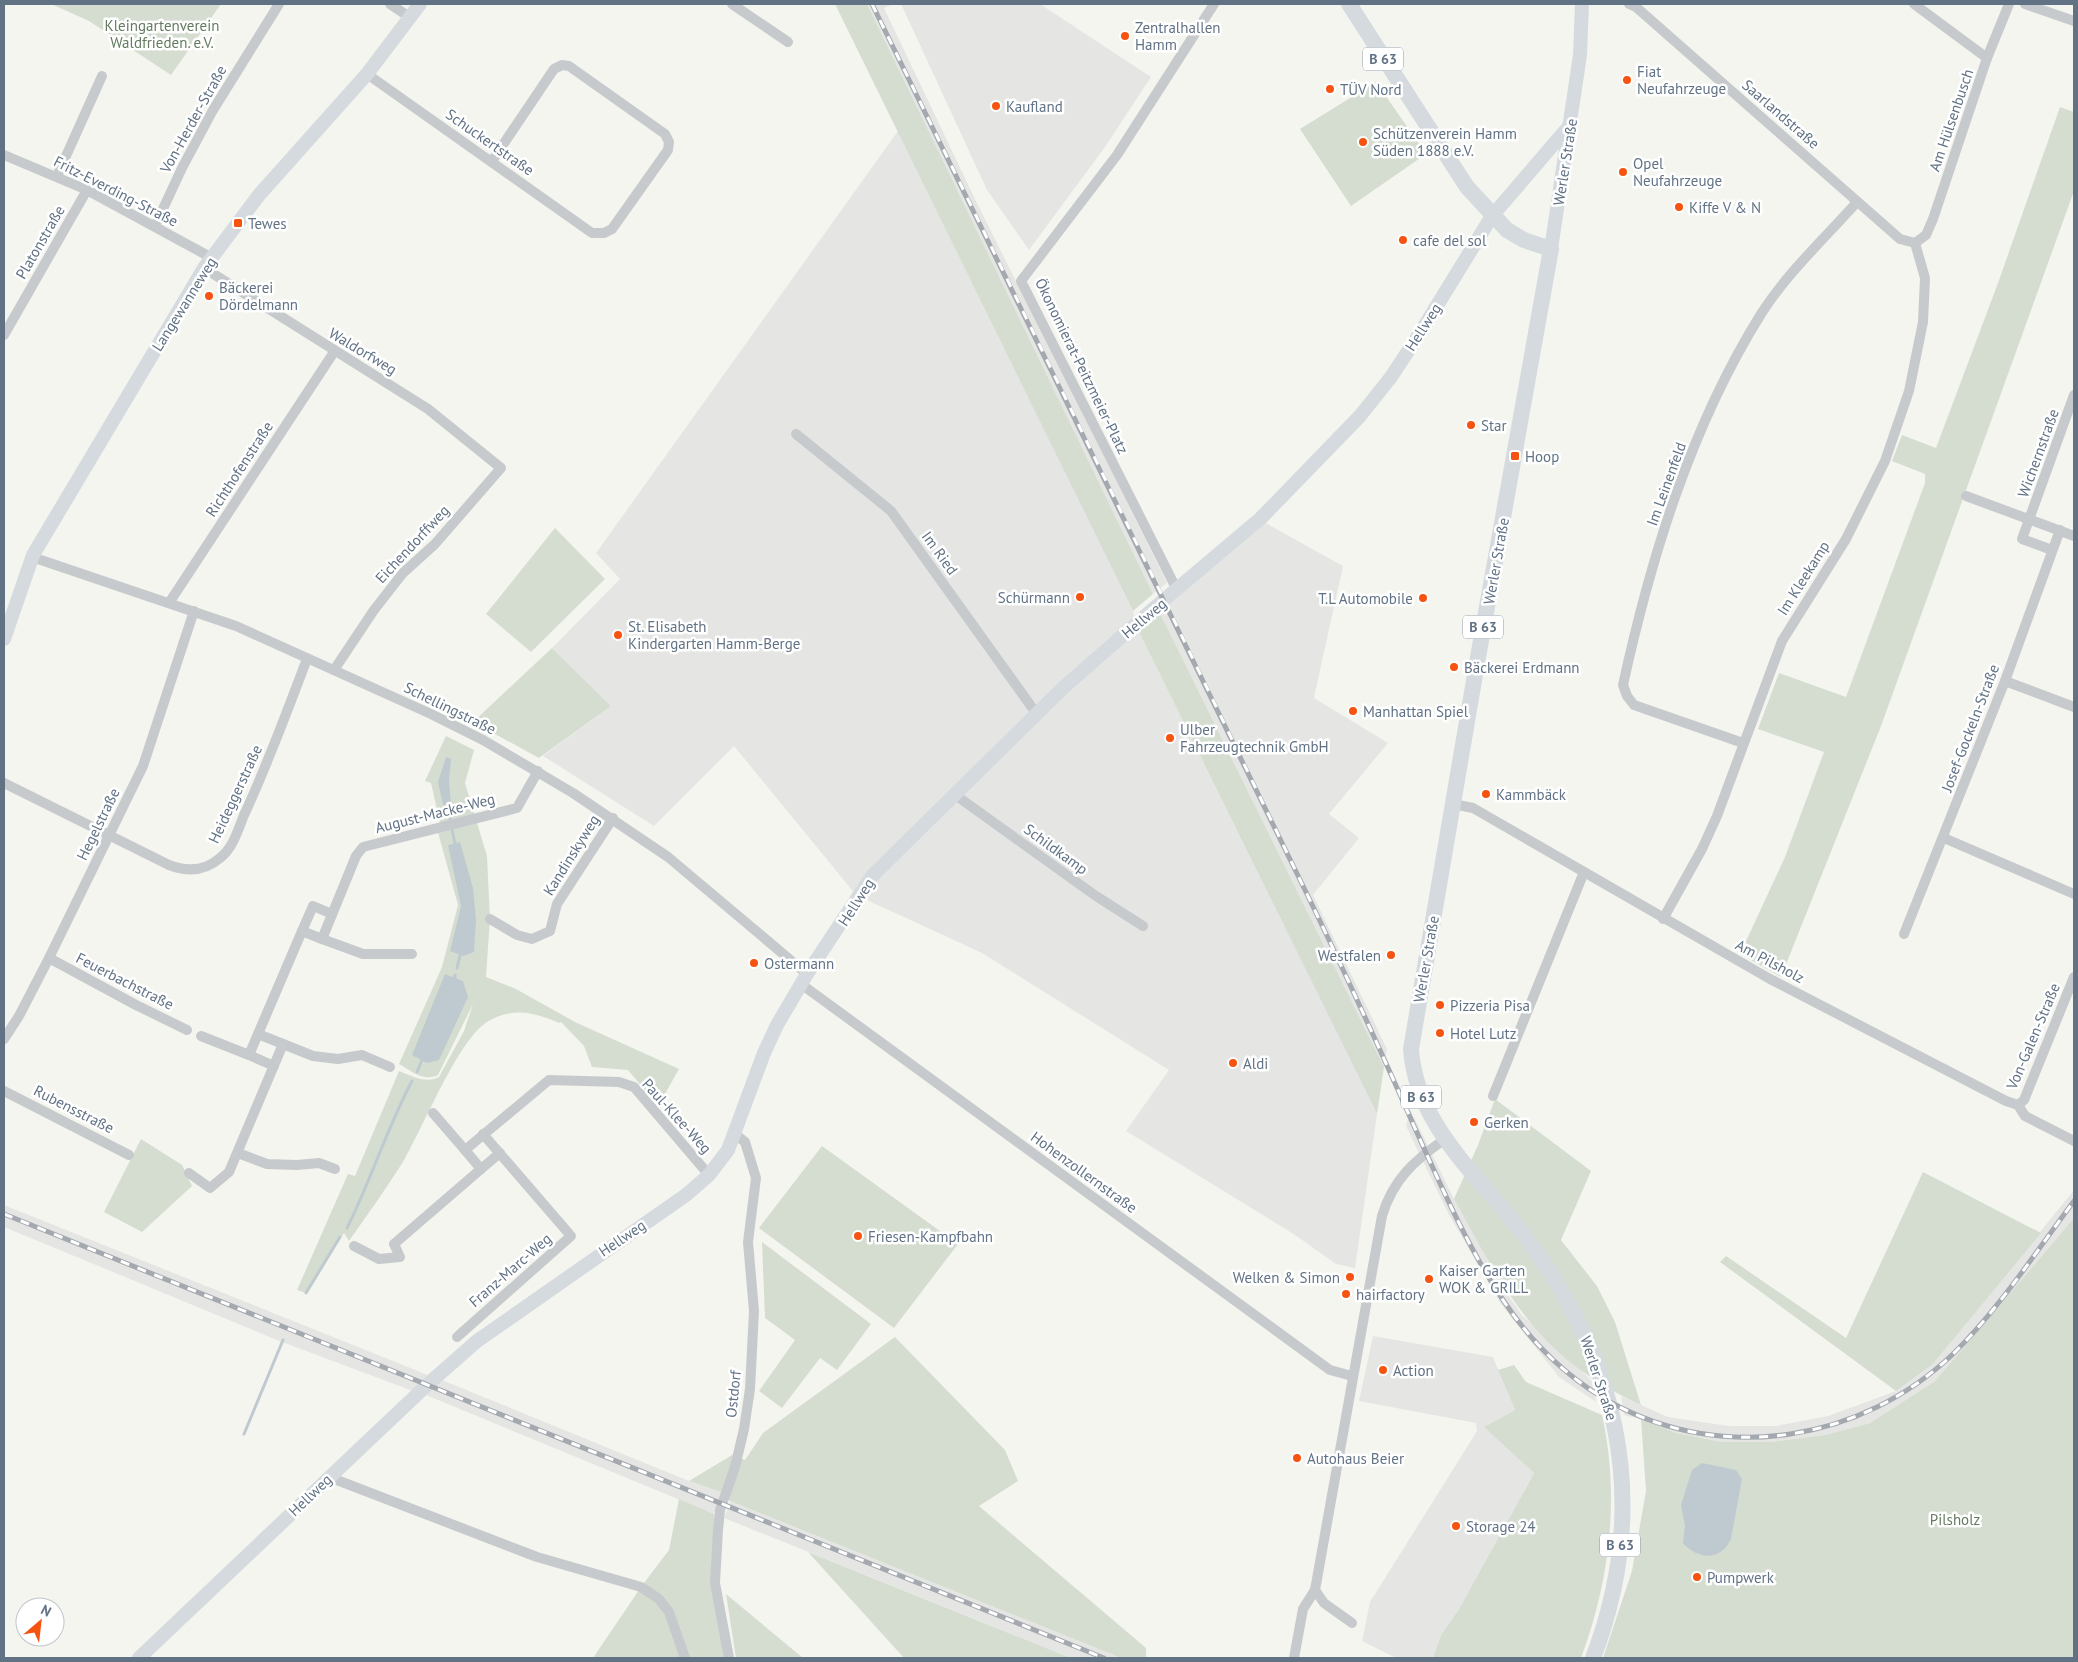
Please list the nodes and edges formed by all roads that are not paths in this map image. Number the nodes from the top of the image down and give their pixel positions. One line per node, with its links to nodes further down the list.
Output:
1 (280, 4): 25 (street, Von-Herder-Straße)
2 (390, 4): 12 (street)
3 (420, 4): 12 (street, Langewanneweg)
4 (732, 4): 14 (street)
5 (1214, 4): 40 (street, Ökonomierat-Peitzmeier-Platz)
6 (1348, 4): 24 (main road, B 63)
7 (1582, 4): 18 (street, Werler Straße)
8 (1629, 4): 23 (street, Saarlandstraße)
9 (1914, 4): 15 (street, Am Hülsenbusch)
10 (2009, 4): 15 (street)
11 (2025, 4): 13 (street)
12 (411, 18): 16 (street, Langewanneweg)
13 (2074, 21)
14 (788, 42)
15 (1987, 58): 26 (street, Am Hülsenbusch)
16 (367, 74): 20 (street, Schuckertstraße); 28 (street, Langewanneweg)
17 (102, 76): 21 (street)
18 (1570, 124): 24 (street, Hellweg); 27 (street, Werler Straße)
19 (4, 155): 21 (street, Fritz-Everding-Straße)
20 (492, 161): 20 (street, Schuckertstraße)
21 (57, 176): 22 (street, Fritz-Everding-Straße)
22 (87, 190): 25 (street, Fritz-Everding-Straße); 29 (street, Platonstraße)
23 (1857, 202): 26 (street, Saarlandstraße); 50 (street, Im Leinenfeld)
24 (1492, 216): 27 (main road, B 63); 40 (street, Hellweg)
25 (154, 226): 28 (street, Fritz-Everding-Straße)
26 (1915, 243): 50 (street, Im Kleekamp)
27 (1551, 249): 54 (main road, Werler Straße / B 63)
28 (208, 263): 30 (street, Waldorfweg); 39 (street, Langewanneweg)
29 (4, 334)
30 (334, 352): 33 (street, Waldorfweg); 41 (street, Richthofenstraße)
31 (2074, 396): 35 (street, Wichernstraße)
32 (796, 434): 49 (street, Im Ried)
33 (501, 468): 46 (street, Eichendorffweg)
34 (1966, 496): 35 (street)
35 (2029, 520): 36 (street); 38 (street, Wichernstraße)
36 (2060, 530): 37 (street); 38 (street, Josef-Gockeln-Straße)
37 (2074, 536)
38 (2052, 550): 47 (street, Josef-Gockeln-Straße)
39 (32, 557): 41 (street, Schellingstraße); 42 (street, Langewanneweg)
40 (1177, 590): 49 (street, Hellweg)
41 (169, 603): 43 (street, Schellingstraße)
42 (8, 611): 44 (street, Langewanneweg)
43 (194, 611): 45 (street, Schellingstraße); 56 (street, Hegelstraße)
44 (4, 639)
45 (308, 658): 46 (street, Schellingstraße); 56 (street, Heideggerstraße)
46 (334, 670): 51 (street, Schellingstraße)
47 (2005, 680): 48 (street); 57 (street, Josef-Gockeln-Straße)
48 (2074, 707)
49 (1036, 713): 53 (street, Hellweg)
50 (1743, 743): 62 (street, Im Kleekamp)
51 (538, 771): 55 (street, Schellingstraße); 60 (street, August-Macke-Weg)
52 (4, 784): 56 (street, Heideggerstraße)
53 (954, 794): 63 (street, Schildkamp); 70 (street, Hellweg)
54 (1453, 804): 58 (street, Am Pilsholz); 85 (main road, Werler Straße / B 63)
55 (613, 818): 61 (street, Kandinskyweg); 70 (street, Schellingstraße)
56 (108, 836): 68 (street, Hegelstraße)
57 (1944, 838): 59 (street); 65 (street, Josef-Gockeln-Straße)
58 (1584, 872): 62 (street, Am Pilsholz); 80 (street)
59 (2074, 894)
60 (332, 914): 64 (street); 66 (street, August-Macke-Weg)
61 (490, 919)
62 (1664, 919): 81 (street, Am Pilsholz)
63 (1143, 926)
64 (302, 931): 66 (street); 72 (street)
65 (1904, 934)
66 (322, 939): 67 (street)
67 (412, 954)
68 (49, 958): 71 (street, Feuerbachstraße); 74 (street, Hegelstraße)
69 (2074, 977): 81 (street, Von-Galen-Straße)
70 (804, 979): 84 (street, Hellweg); 97 (street, Hohenzollernstraße)
71 (187, 1030)
72 (258, 1034): 75 (street); 76 (street)
73 (201, 1036): 76 (street)
74 (4, 1039)
75 (283, 1044): 77 (street); 78 (street)
76 (249, 1056): 77 (street)
77 (274, 1066): 88 (street)
78 (390, 1067)
79 (4, 1091): 90 (street, Rubensstraße)
80 (1493, 1096)
81 (2018, 1105): 86 (street, Am Pilsholz)
82 (432, 1113): 87 (street)
83 (483, 1134): 87 (street, Paul-Klee-Weg); 89 (street, Franz-Marc-Weg); 94 (street, Paul-Klee-Weg)
84 (735, 1134): 94 (street, Hellweg); 103 (street, Ostdorf)
85 (1446, 1139): 97 (street); 105 (main road, Werler Straße / B 63)
86 (2074, 1141)
87 (465, 1150): 92 (street)
88 (238, 1153): 91 (street); 93 (street)
89 (500, 1153): 92 (street); 96 (street, Franz-Marc-Weg)
90 (129, 1155)
91 (335, 1169)
92 (481, 1169): 95 (street)
93 (189, 1173)
94 (709, 1175): 98 (street, Hellweg)
95 (354, 1246)
96 (457, 1337)
97 (1352, 1376): 99 (street)
98 (329, 1477): 101 (street, Hellweg); 102 (street)
99 (1315, 1590): 100 (street); 104 (street)
100 (1352, 1622)
101 (139, 1658)
102 (685, 1658)
103 (729, 1658)
104 (1294, 1658)
105 (1593, 1658)

